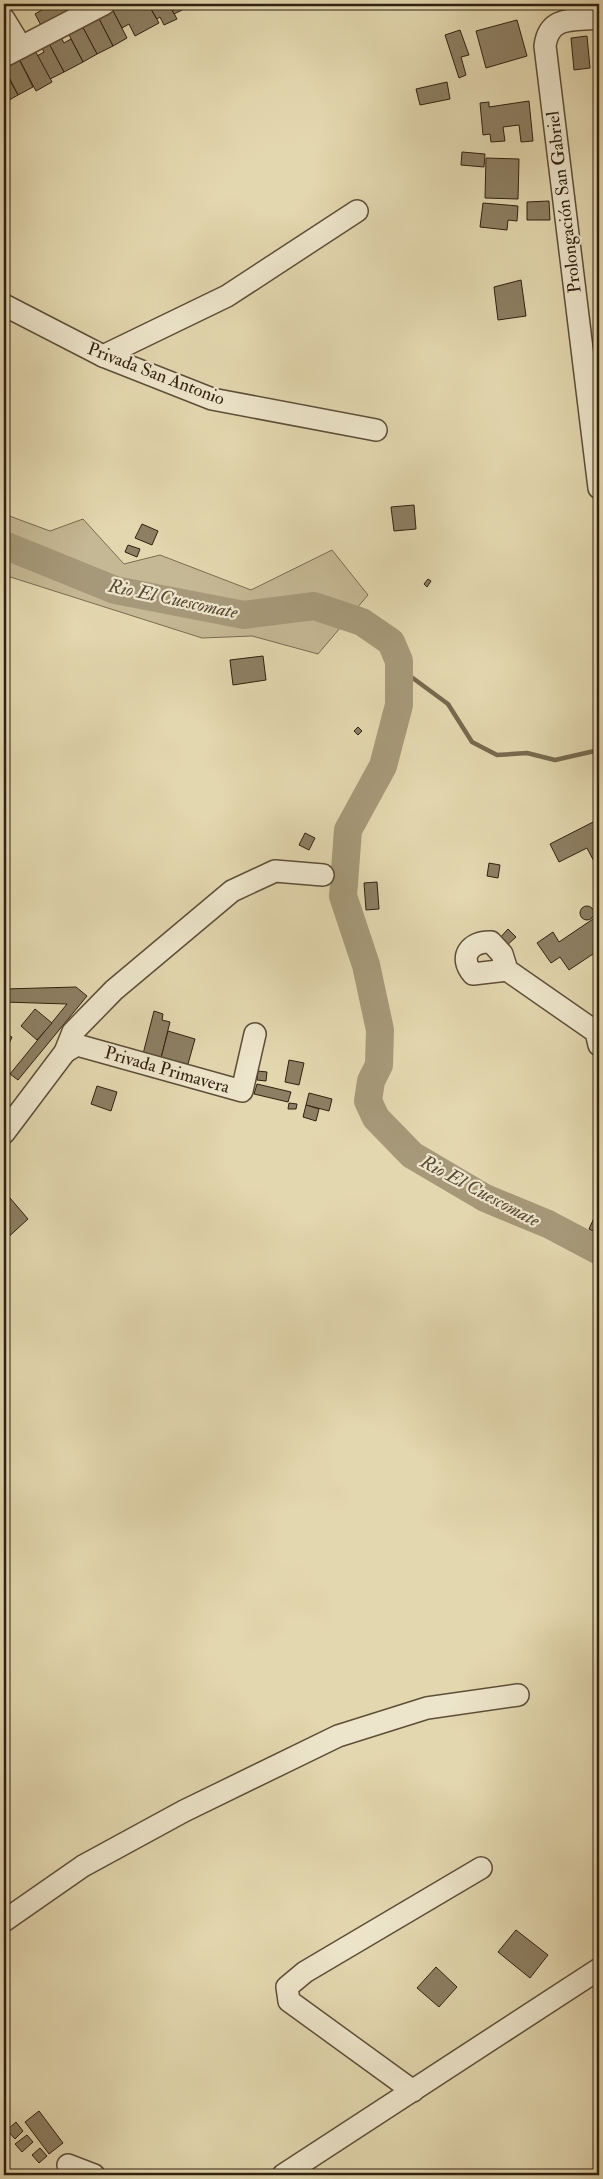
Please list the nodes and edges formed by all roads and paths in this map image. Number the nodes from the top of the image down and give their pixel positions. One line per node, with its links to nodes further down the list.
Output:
1 (104, 4): 4 (street)
2 (599, 18): 9 (street, Prolongación San Gabriel)
3 (4, 19): 4 (street)
4 (13, 52)
5 (357, 211): 7 (street)
6 (4, 305): 7 (street, Privada San Antonio)
7 (103, 356): 8 (street, Privada San Antonio)
8 (376, 430)
9 (599, 488)
10 (323, 875): 14 (street)
11 (506, 970): 13 (street)
12 (255, 1034): 14 (street, Privada Primavera)
13 (598, 1037)
14 (65, 1052): 15 (street)
15 (4, 1134)
16 (518, 1695): 18 (street)
17 (481, 1868): 20 (street)
18 (4, 1921)
19 (599, 1969): 20 (street)
20 (413, 2091): 23 (street)
21 (68, 2165): 22 (street)
22 (94, 2175)
23 (283, 2175)

